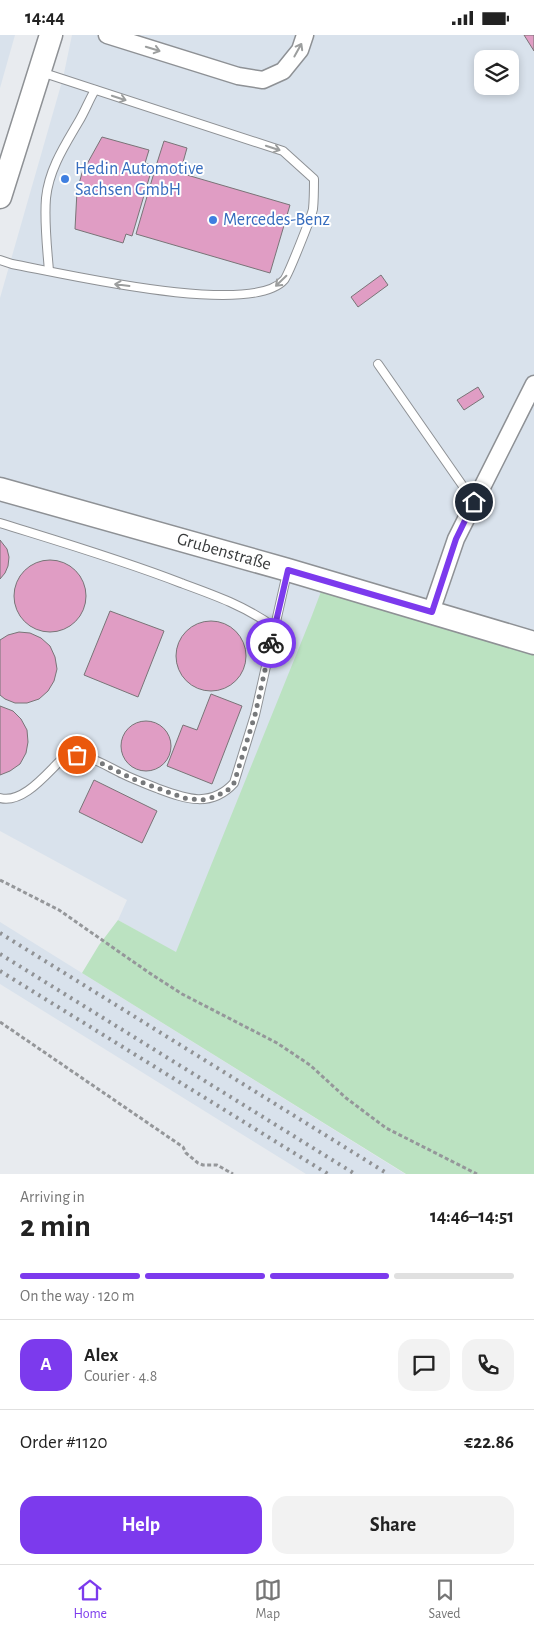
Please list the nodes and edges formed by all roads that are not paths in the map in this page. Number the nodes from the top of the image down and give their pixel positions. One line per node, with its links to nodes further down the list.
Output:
1 (51, 35): 4 (street)
2 (107, 35): 3 (street, one-way to 3)
3 (305, 35)
4 (39, 71): 5 (lane); 6 (street)
5 (95, 90): 9 (lane); 9 (lane, one-way to 9)
6 (4, 173): 7 (street)
7 (0, 197)
8 (0, 261): 9 (lane)
9 (49, 271)
10 (378, 364): 13 (lane)
11 (534, 384): 13 (street)
12 (0, 489): 15 (street, Grubenstraße)
13 (474, 502): 16 (street)
14 (0, 523): 17 (lane)
15 (288, 570): 16 (street, Grubenstraße); 17 (lane)
16 (432, 612): 18 (street, Grubenstraße)
17 (274, 627): 19 (lane)
18 (534, 643)
19 (0, 797)

